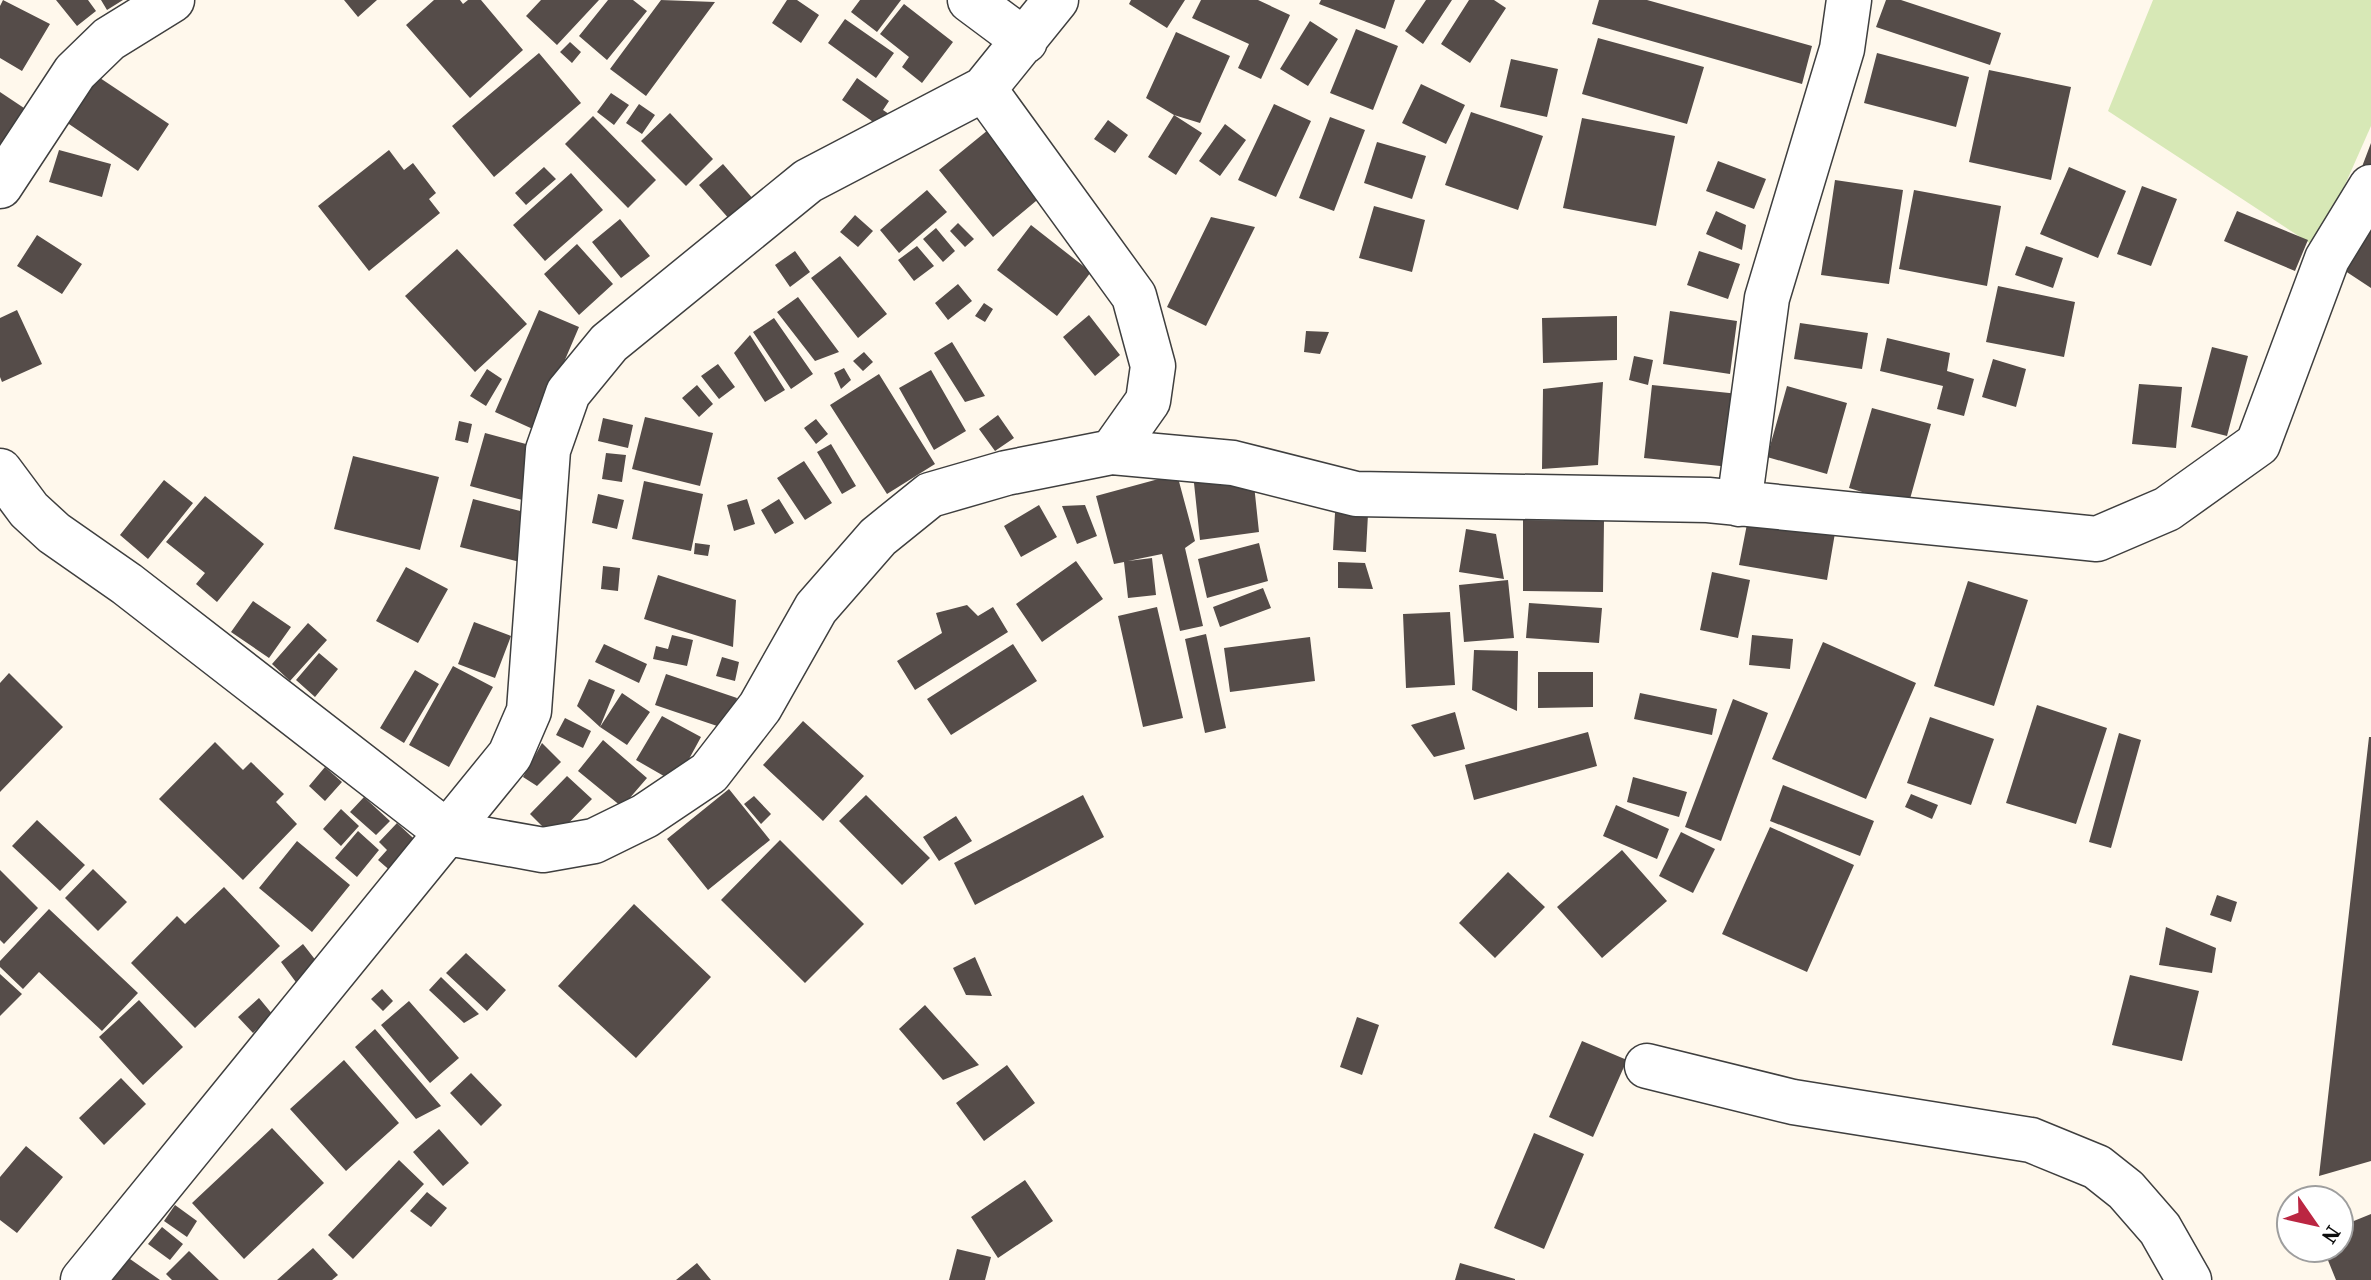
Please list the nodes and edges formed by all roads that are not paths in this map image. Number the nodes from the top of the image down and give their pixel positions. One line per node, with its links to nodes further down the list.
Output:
1 (172, 0): 7 (street)
2 (970, 0): 5 (street)
3 (1056, 0): 5 (street)
4 (1849, 0): 11 (street)
5 (1025, 41): 6 (street)
6 (984, 89): 9 (street); 12 (street)
7 (0, 186)
8 (2371, 187): 11 (street)
9 (1112, 452): 11 (street); 12 (street)
10 (0, 471): 12 (street)
11 (1739, 504)
12 (448, 833): 14 (street)
13 (1647, 1066): 15 (street)
14 (83, 1280)
15 (2189, 1280)

